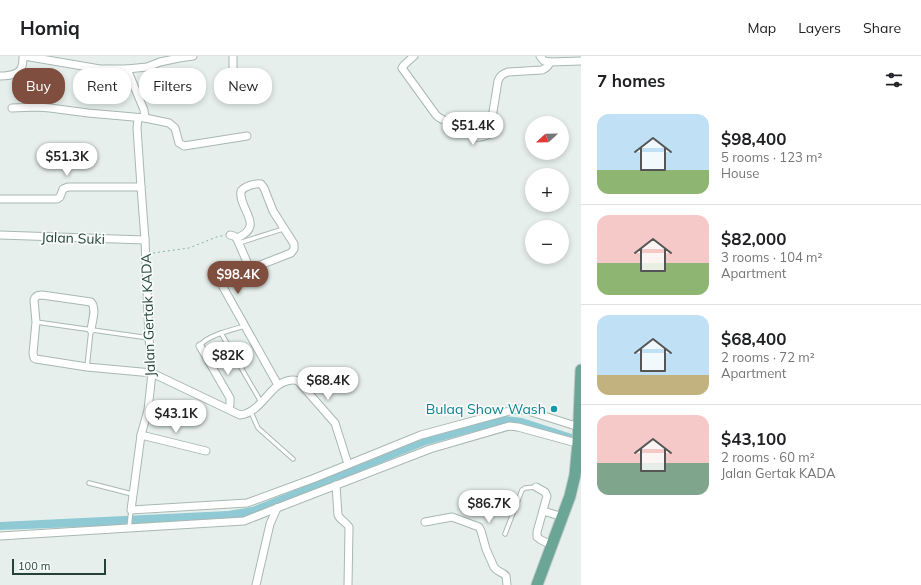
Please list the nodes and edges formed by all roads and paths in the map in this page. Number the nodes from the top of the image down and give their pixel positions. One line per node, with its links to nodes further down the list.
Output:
1 (24, 56): 8 (street); 11 (street)
2 (193, 56): 10 (street)
3 (233, 56): 9 (street)
4 (414, 56): 7 (street)
5 (540, 56): 7 (street)
6 (581, 61): 7 (street)
7 (550, 62)
8 (94, 68)
9 (233, 68)
10 (131, 69)
11 (0, 76)
12 (131, 79): 14 (street, Jalan Gertak KADA)
13 (12, 108): 14 (street)
14 (141, 118): 15 (street); 16 (street, Jalan Gertak KADA)
15 (247, 136)
16 (141, 187): 17 (street); 21 (street, Jalan Gertak KADA)
17 (0, 199)
18 (283, 229): 20 (lane); 20 (street); 23 (street)
19 (0, 236): 21 (street, Jalan Suki)
20 (235, 239): 22 (path); 23 (street)
21 (145, 240): 22 (street, Jalan Gertak KADA)
22 (146, 254): 28 (street, Jalan Gertak KADA)
23 (250, 269): 25 (street)
24 (36, 322): 26 (lane); 26 (street); 30 (street)
25 (245, 326): 27 (lane); 33 (street)
26 (91, 330): 28 (lane); 30 (lane)
27 (221, 333): 29 (lane); 34 (lane)
28 (149, 338): 32 (street, Jalan Gertak KADA)
29 (200, 346): 35 (street)
30 (88, 367): 32 (street)
31 (581, 370): 38 (main road)
32 (152, 373): 35 (street); 37 (street, Jalan Gertak KADA)
33 (278, 385): 34 (street); 41 (street)
34 (262, 402): 36 (street)
35 (229, 409): 36 (street)
36 (251, 411): 40 (lane)
37 (141, 435): 39 (street); 45 (street, Jalan Gertak KADA)
38 (580, 436): 41 (street); 43 (street); 49 (main road)
39 (206, 451)
40 (293, 459)
41 (348, 464): 47 (street)
42 (89, 483): 45 (lane)
43 (336, 485): 46 (street); 56 (street)
44 (536, 487): 48 (street); 52 (lane)
45 (132, 494): 47 (street, Jalan Gertak KADA)
46 (277, 508): 51 (street); 55 (street)
47 (131, 510): 51 (lane)
48 (543, 511): 49 (street); 54 (street)
49 (562, 517): 54 (main road)
50 (425, 522): 57 (street)
51 (129, 528): 53 (street)
52 (505, 534)
53 (0, 536)
54 (552, 545): 58 (main road)
55 (256, 585)
56 (348, 585)
57 (507, 585)
58 (537, 585)

